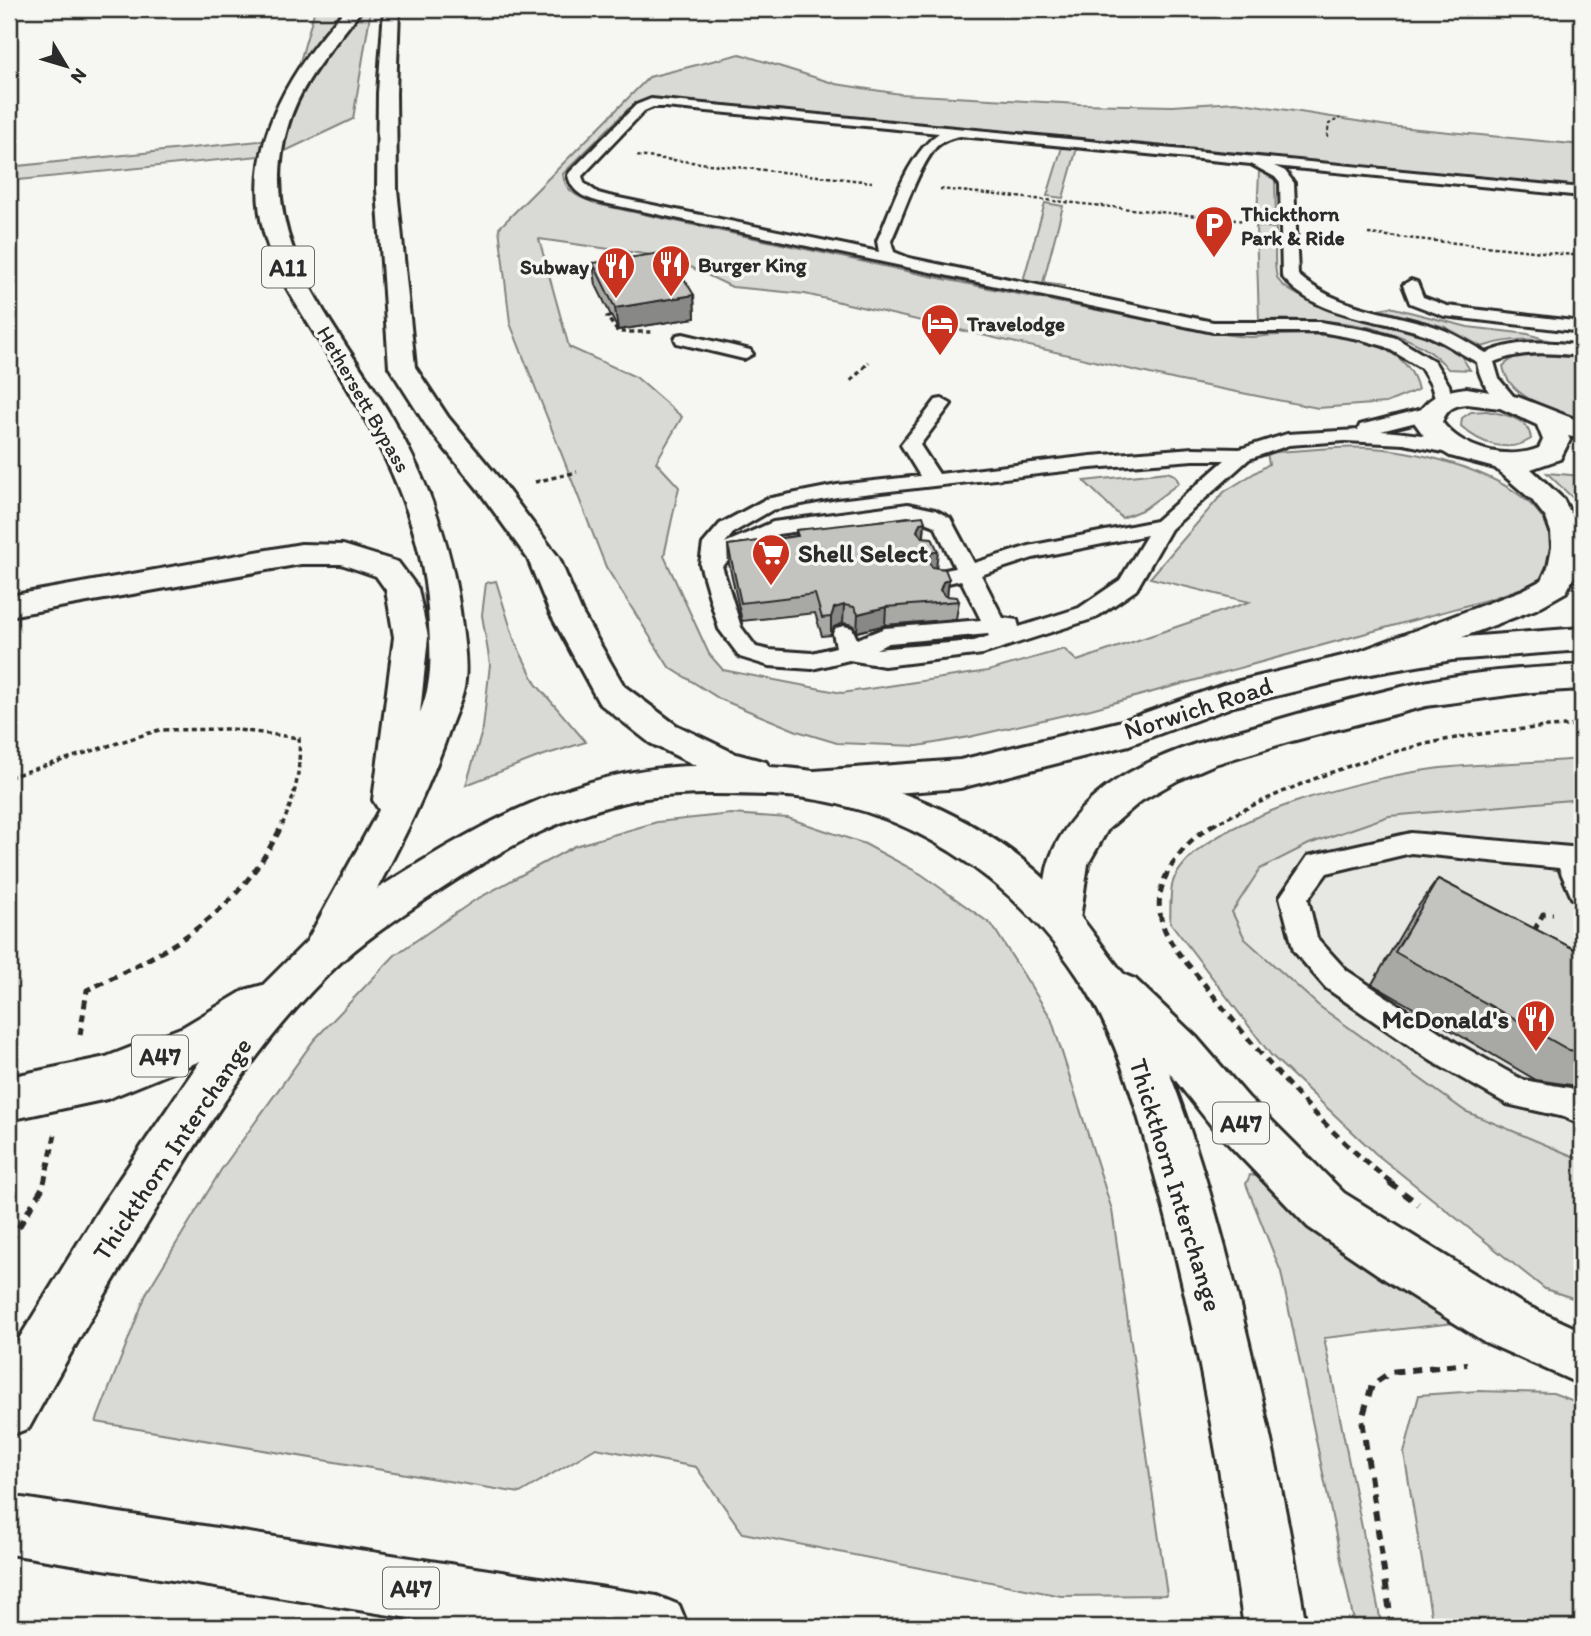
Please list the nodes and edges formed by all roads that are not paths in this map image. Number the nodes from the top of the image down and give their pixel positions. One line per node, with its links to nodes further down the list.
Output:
1 (354, 9): 37 (main road, Hethersett Bypass / A11)
2 (392, 9): 36 (main road, Hethersett Bypass)
3 (959, 132): 4 (lane); 6 (lane); 6 (lane)
4 (1247, 159): 5 (lane); 12 (lane)
5 (1582, 192)
6 (906, 263): 15 (lane)
7 (1411, 285): 8 (lane)
8 (1582, 327)
9 (683, 339): 11 (lane)
10 (1582, 351): 12 (lane)
11 (744, 354)
12 (1485, 360): 13 (lane)
13 (1510, 403): 15 (main road); 16 (main road)
14 (942, 404): 22 (lane)
15 (1437, 407): 18 (lane); 19 (main road)
16 (1549, 421): 17 (main road); 21 (main road)
17 (1582, 431)
18 (1345, 435): 19 (lane); 20 (lane)
19 (1458, 449): 21 (main road)
20 (1242, 455): 22 (lane); 23 (lane)
21 (1505, 462): 34 (main road)
22 (933, 480): 26 (lane)
23 (1163, 526): 25 (lane); 31 (lane)
24 (947, 547): 25 (lane); 26 (lane); 27 (lane)
25 (1029, 552): 27 (lane); 29 (lane)
26 (711, 564): 32 (lane)
27 (968, 572): 28 (lane); 29 (lane)
28 (939, 578)
29 (970, 599): 32 (lane)
30 (9, 606): 37 (main road)
31 (1049, 623): 32 (lane)
32 (999, 632)
33 (1582, 639): 34 (main road, Norwich Road)
34 (1359, 664): 36 (main road, Norwich Road)
35 (1582, 677): 40 (main road, Norwich Road)
36 (800, 783): 40 (main road, Thickthorn Interchange); 42 (main road, Thickthorn Interchange)
37 (389, 823): 42 (main road, Hethersett Bypass / A11)
38 (1575, 859): 39 (lane); 44 (lane)
39 (1582, 890)
40 (1059, 919): 41 (main road, Thickthorn Interchange)
41 (1094, 966): 45 (main road, A47); 49 (main road, Thickthorn Interchange)
42 (307, 968): 43 (main road, A47); 46 (main road, Thickthorn Interchange)
43 (9, 1098)
44 (1582, 1110)
45 (1582, 1359)
46 (9, 1408)
47 (9, 1525): 48 (main road, A47)
48 (657, 1627)
49 (1275, 1627)

